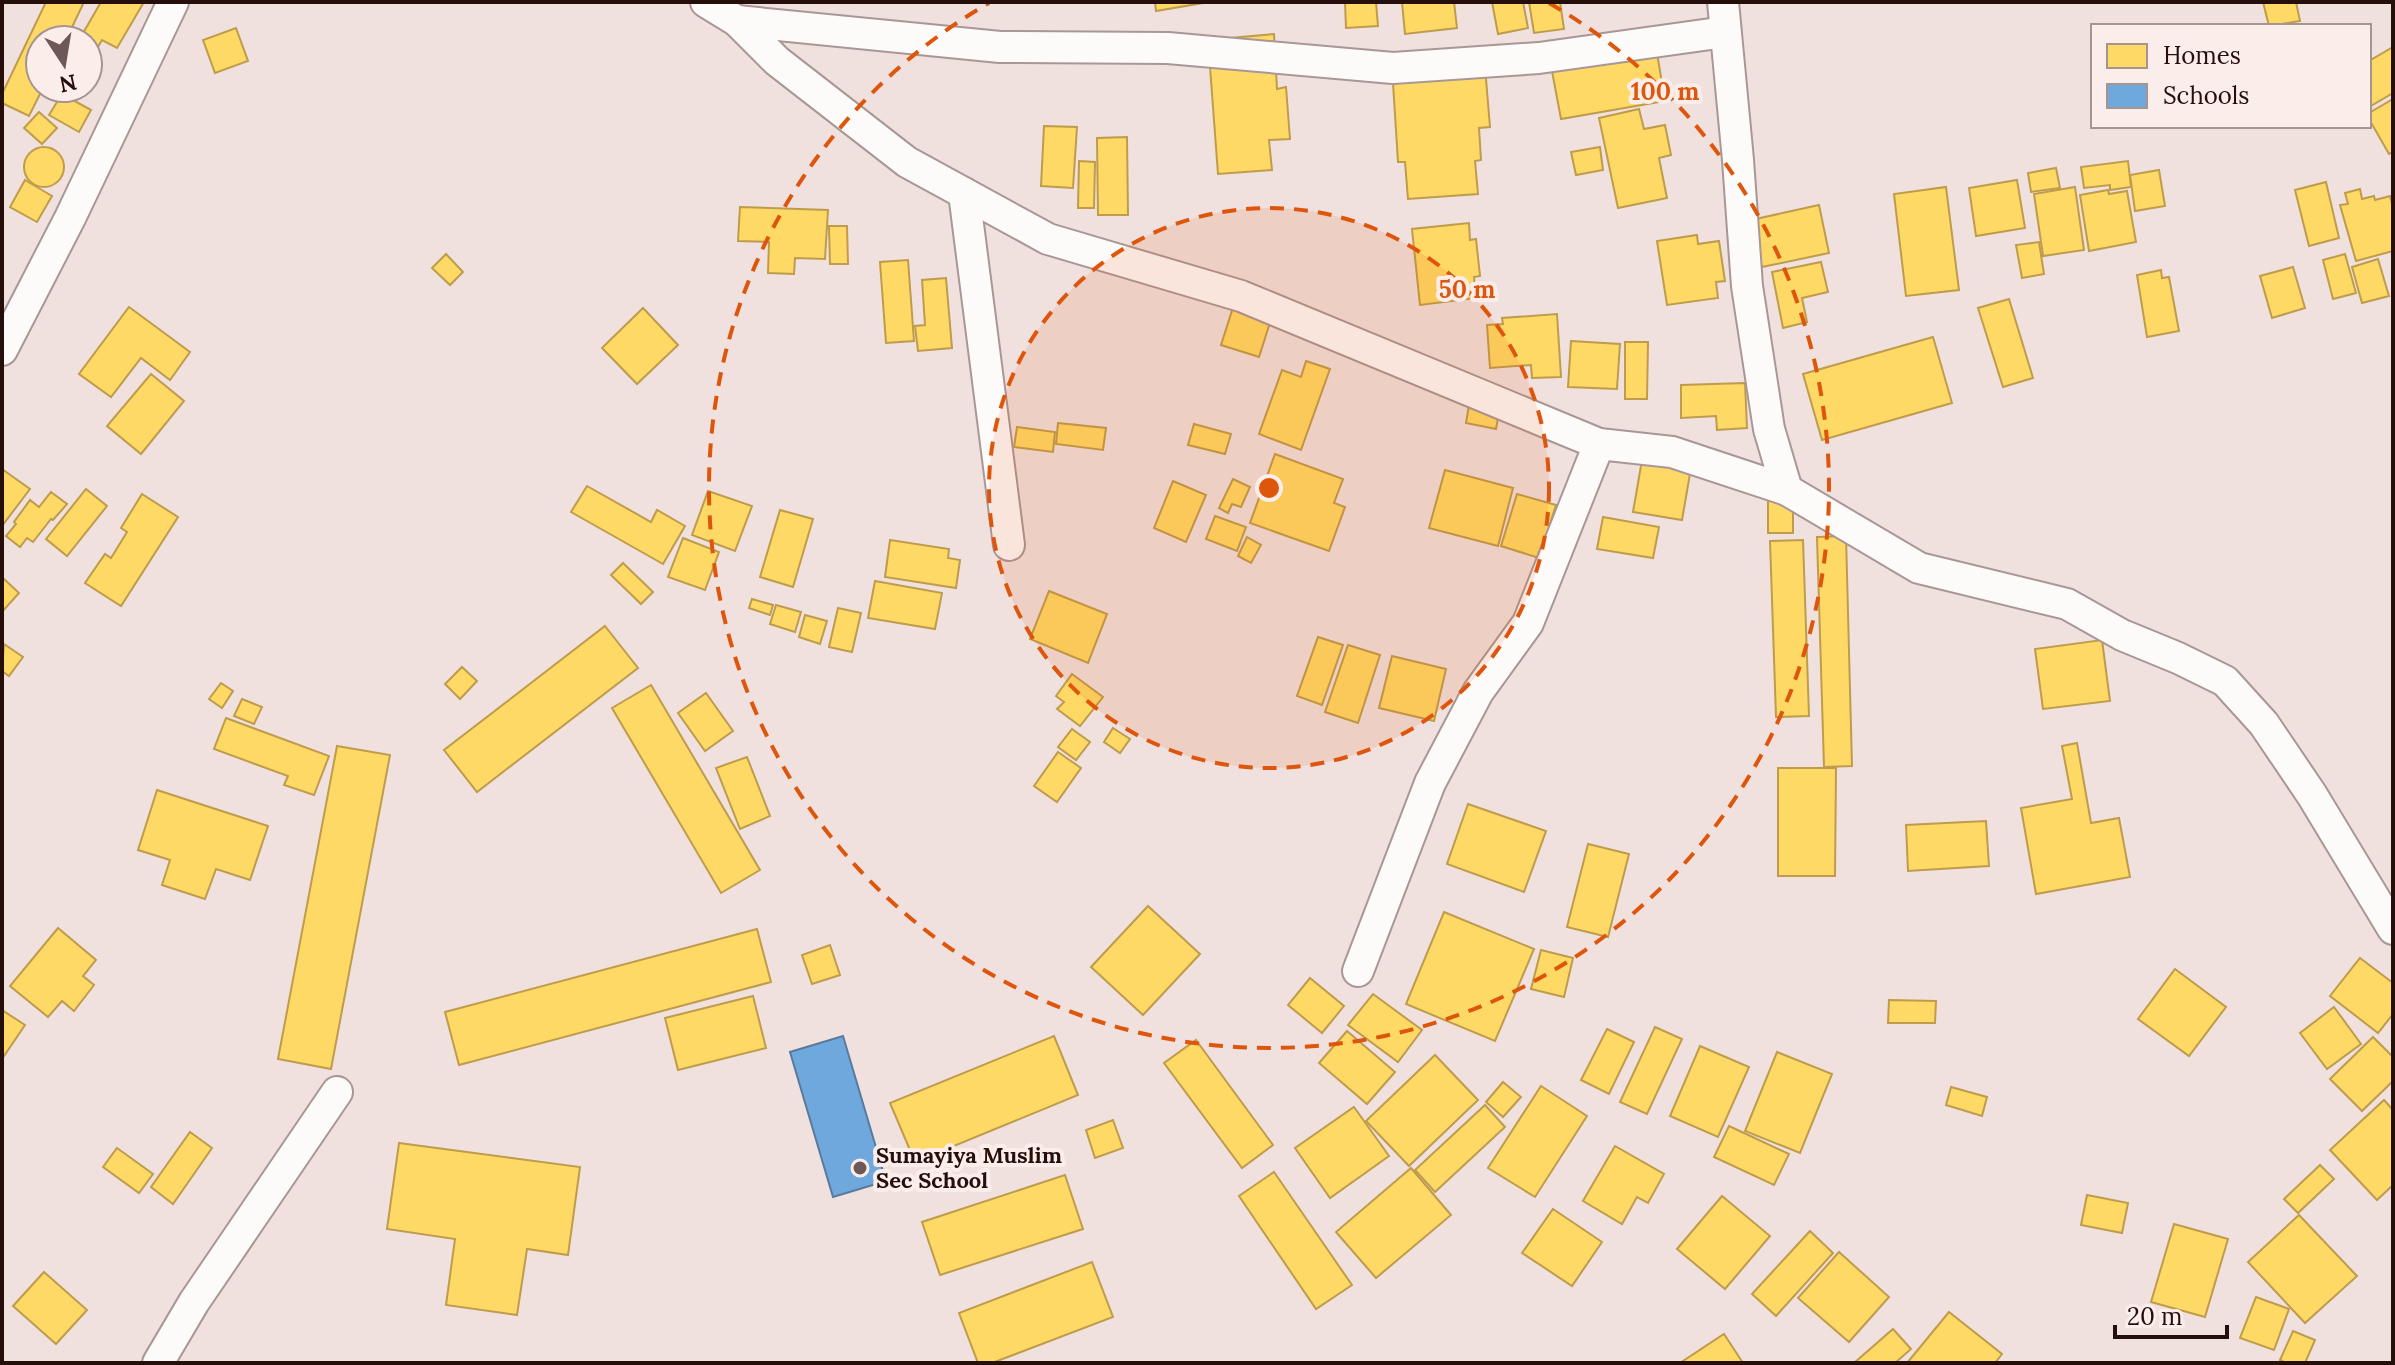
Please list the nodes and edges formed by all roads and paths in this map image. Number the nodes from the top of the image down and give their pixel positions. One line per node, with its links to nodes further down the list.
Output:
1 (173, 2): 7 (street)
2 (706, 2): 4 (street)
3 (1723, 2): 5 (street)
4 (737, 21): 5 (street); 6 (street)
5 (1725, 32): 9 (street)
6 (964, 193): 8 (street); 10 (street)
7 (2, 350)
8 (1599, 444): 9 (street); 12 (street)
9 (1787, 490): 11 (street)
10 (1009, 545)
11 (2393, 929)
12 (1358, 971)
13 (337, 1092): 14 (street)
14 (158, 1363)

